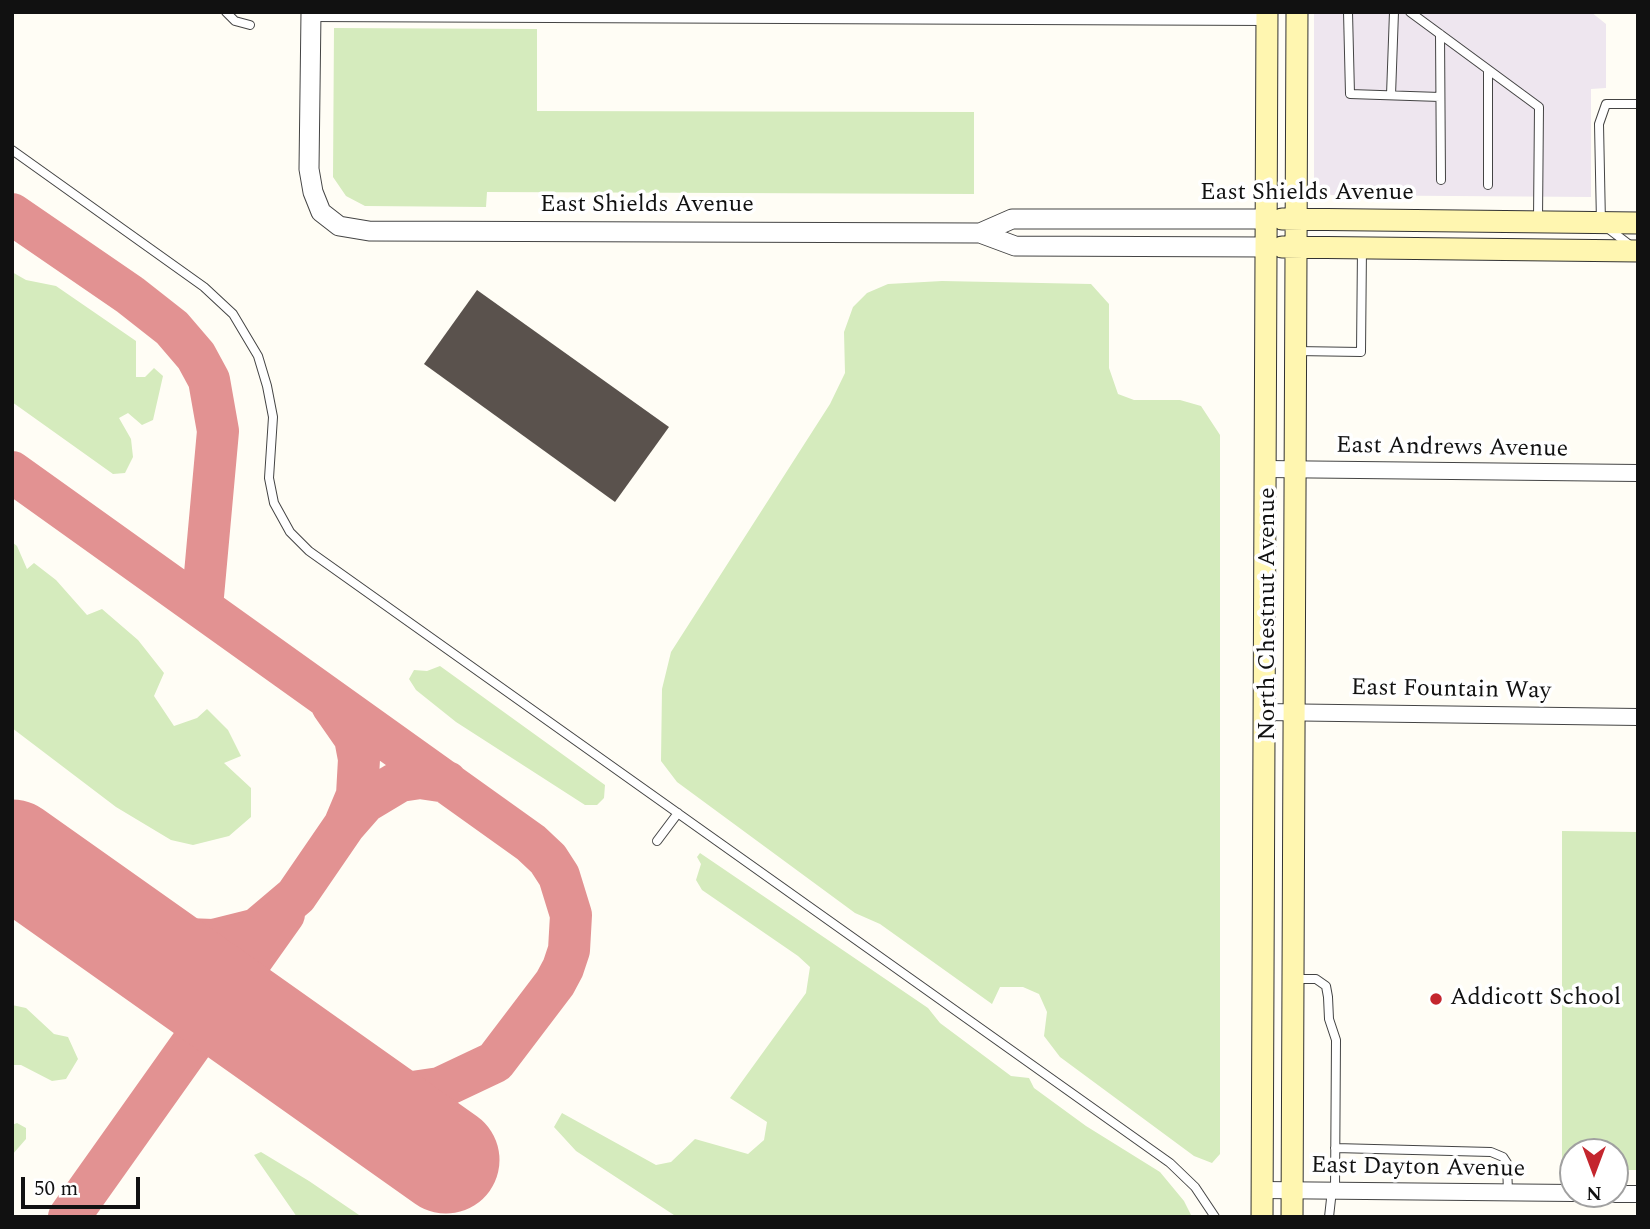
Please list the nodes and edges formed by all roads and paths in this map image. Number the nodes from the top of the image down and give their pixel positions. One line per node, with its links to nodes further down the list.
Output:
1 (226, 12): 9 (lane)
2 (1297, 12): 19 (main road, North Chestnut Avenue)
3 (1348, 12): 12 (lane)
4 (1394, 12): 12 (lane)
5 (1410, 12): 10 (lane)
6 (312, 13): 7 (street); 23 (street, East Shields Avenue)
7 (1230, 14): 8 (street)
8 (1267, 15): 18 (main road, North Chestnut Avenue)
9 (250, 25)
10 (1440, 34): 11 (lane); 13 (lane)
11 (1488, 70): 17 (lane); 20 (lane)
12 (1391, 95): 13 (lane)
13 (1440, 97): 16 (lane)
14 (1638, 104): 21 (lane)
15 (12, 150): 35 (lane)
16 (1441, 180)
17 (1488, 185)
18 (1266, 219): 19 (main road, East Shields Avenue); 23 (street, East Shields Avenue); 24 (main road, North Chestnut Avenue)
19 (1296, 219): 20 (main road, East Shields Avenue); 25 (main road, North Chestnut Avenue)
20 (1538, 222): 21 (main road, East Shields Avenue)
21 (1601, 223): 22 (main road, East Shields Avenue); 27 (lane)
22 (1638, 223)
23 (979, 233): 24 (street, East Shields Avenue)
24 (1266, 247): 25 (main road, East Shields Avenue); 29 (main road, North Chestnut Avenue)
25 (1296, 248): 26 (main road, East Shields Avenue); 28 (main road, North Chestnut Avenue)
26 (1362, 248): 27 (main road, East Shields Avenue); 28 (lane)
27 (1638, 251)
28 (1296, 351): 30 (main road, North Chestnut Avenue)
29 (1266, 469): 30 (street, East Andrews Avenue); 33 (main road, North Chestnut Avenue)
30 (1296, 470): 31 (street, East Andrews Avenue); 32 (main road, North Chestnut Avenue)
31 (1638, 473)
32 (1294, 711): 33 (street, East Fountain Way); 34 (street, East Fountain Way); 37 (main road, North Chestnut Avenue)
33 (1264, 712): 39 (main road, North Chestnut Avenue)
34 (1638, 717)
35 (678, 813): 36 (lane); 44 (lane)
36 (657, 841)
37 (1293, 979): 38 (lane); 40 (main road, North Chestnut Avenue)
38 (1335, 1148): 41 (lane); 42 (lane)
39 (1262, 1189): 40 (street, East Dayton Avenue); 45 (main road, North Chestnut Avenue)
40 (1292, 1189): 41 (street, East Dayton Avenue); 46 (main road, North Chestnut Avenue)
41 (1333, 1190): 42 (street, East Dayton Avenue); 47 (lane)
42 (1507, 1193): 43 (street, East Dayton Avenue)
43 (1559, 1193)
44 (1215, 1217)
45 (1262, 1217)
46 (1292, 1217)
47 (1329, 1217)

